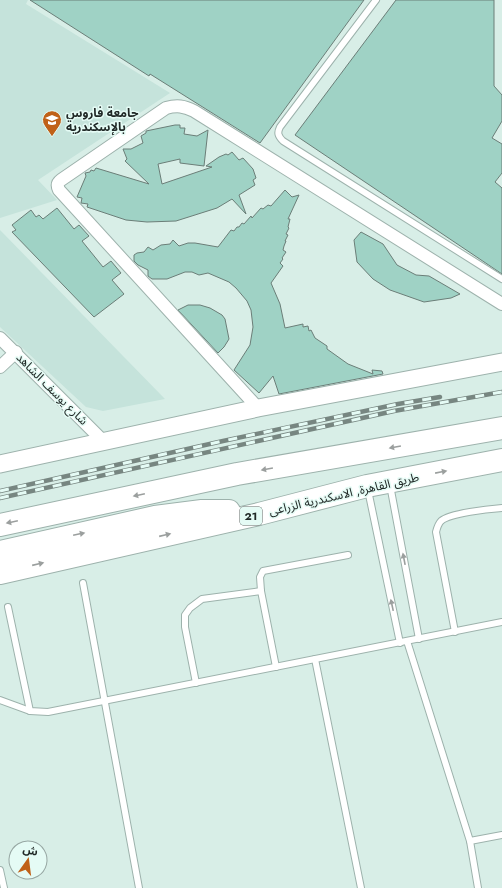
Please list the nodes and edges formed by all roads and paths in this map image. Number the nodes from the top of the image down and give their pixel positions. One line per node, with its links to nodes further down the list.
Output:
1 (376, 0): 2 (lane)
2 (502, 279)
3 (502, 304): 8 (street)
4 (0, 338): 5 (street, شارع يوسف الشاهد)
5 (16, 352): 7 (street); 10 (street, شارع يوسف الشاهد)
6 (502, 362): 8 (street)
7 (0, 367)
8 (258, 408): 10 (street)
9 (502, 428): 17 (highway, one-way to 17)
10 (104, 441): 12 (street)
11 (502, 460): 13 (highway, طريق القاهرة, الاسكندرية الزراعى / 21, one-way to 11)
12 (0, 464)
13 (389, 482): 14 (highway, طريق القاهرة, الاسكندرية الزراعى / 21); 26 (lane, one-way to 13)
14 (367, 486): 16 (highway, طريق القاهرة, الاسكندرية الزراعى / 21); 28 (lane, one-way to 14)
15 (502, 508): 25 (lane)
16 (259, 514): 18 (highway, one-way to 16); 20 (highway, طريق القاهرة, الاسكندرية الزراعى / 21, one-way to 16)
17 (0, 525)
18 (0, 552)
19 (348, 556): 22 (lane)
20 (0, 573)
21 (83, 582): 33 (lane)
22 (261, 591): 30 (lane); 31 (lane)
23 (8, 607): 34 (lane)
24 (502, 622): 25 (lane)
25 (455, 632): 26 (lane)
26 (419, 639): 27 (lane)
27 (407, 641): 28 (lane); 36 (lane)
28 (400, 643): 29 (lane)
29 (315, 659): 30 (lane); 40 (lane)
30 (276, 667): 31 (lane)
31 (196, 683): 33 (lane)
32 (0, 700): 34 (lane)
33 (105, 701): 34 (lane); 39 (lane)
34 (30, 711)
35 (502, 835): 36 (lane)
36 (470, 841): 41 (lane)
37 (0, 870): 38 (lane)
38 (4, 888)
39 (139, 888)
40 (361, 888)
41 (478, 888)

